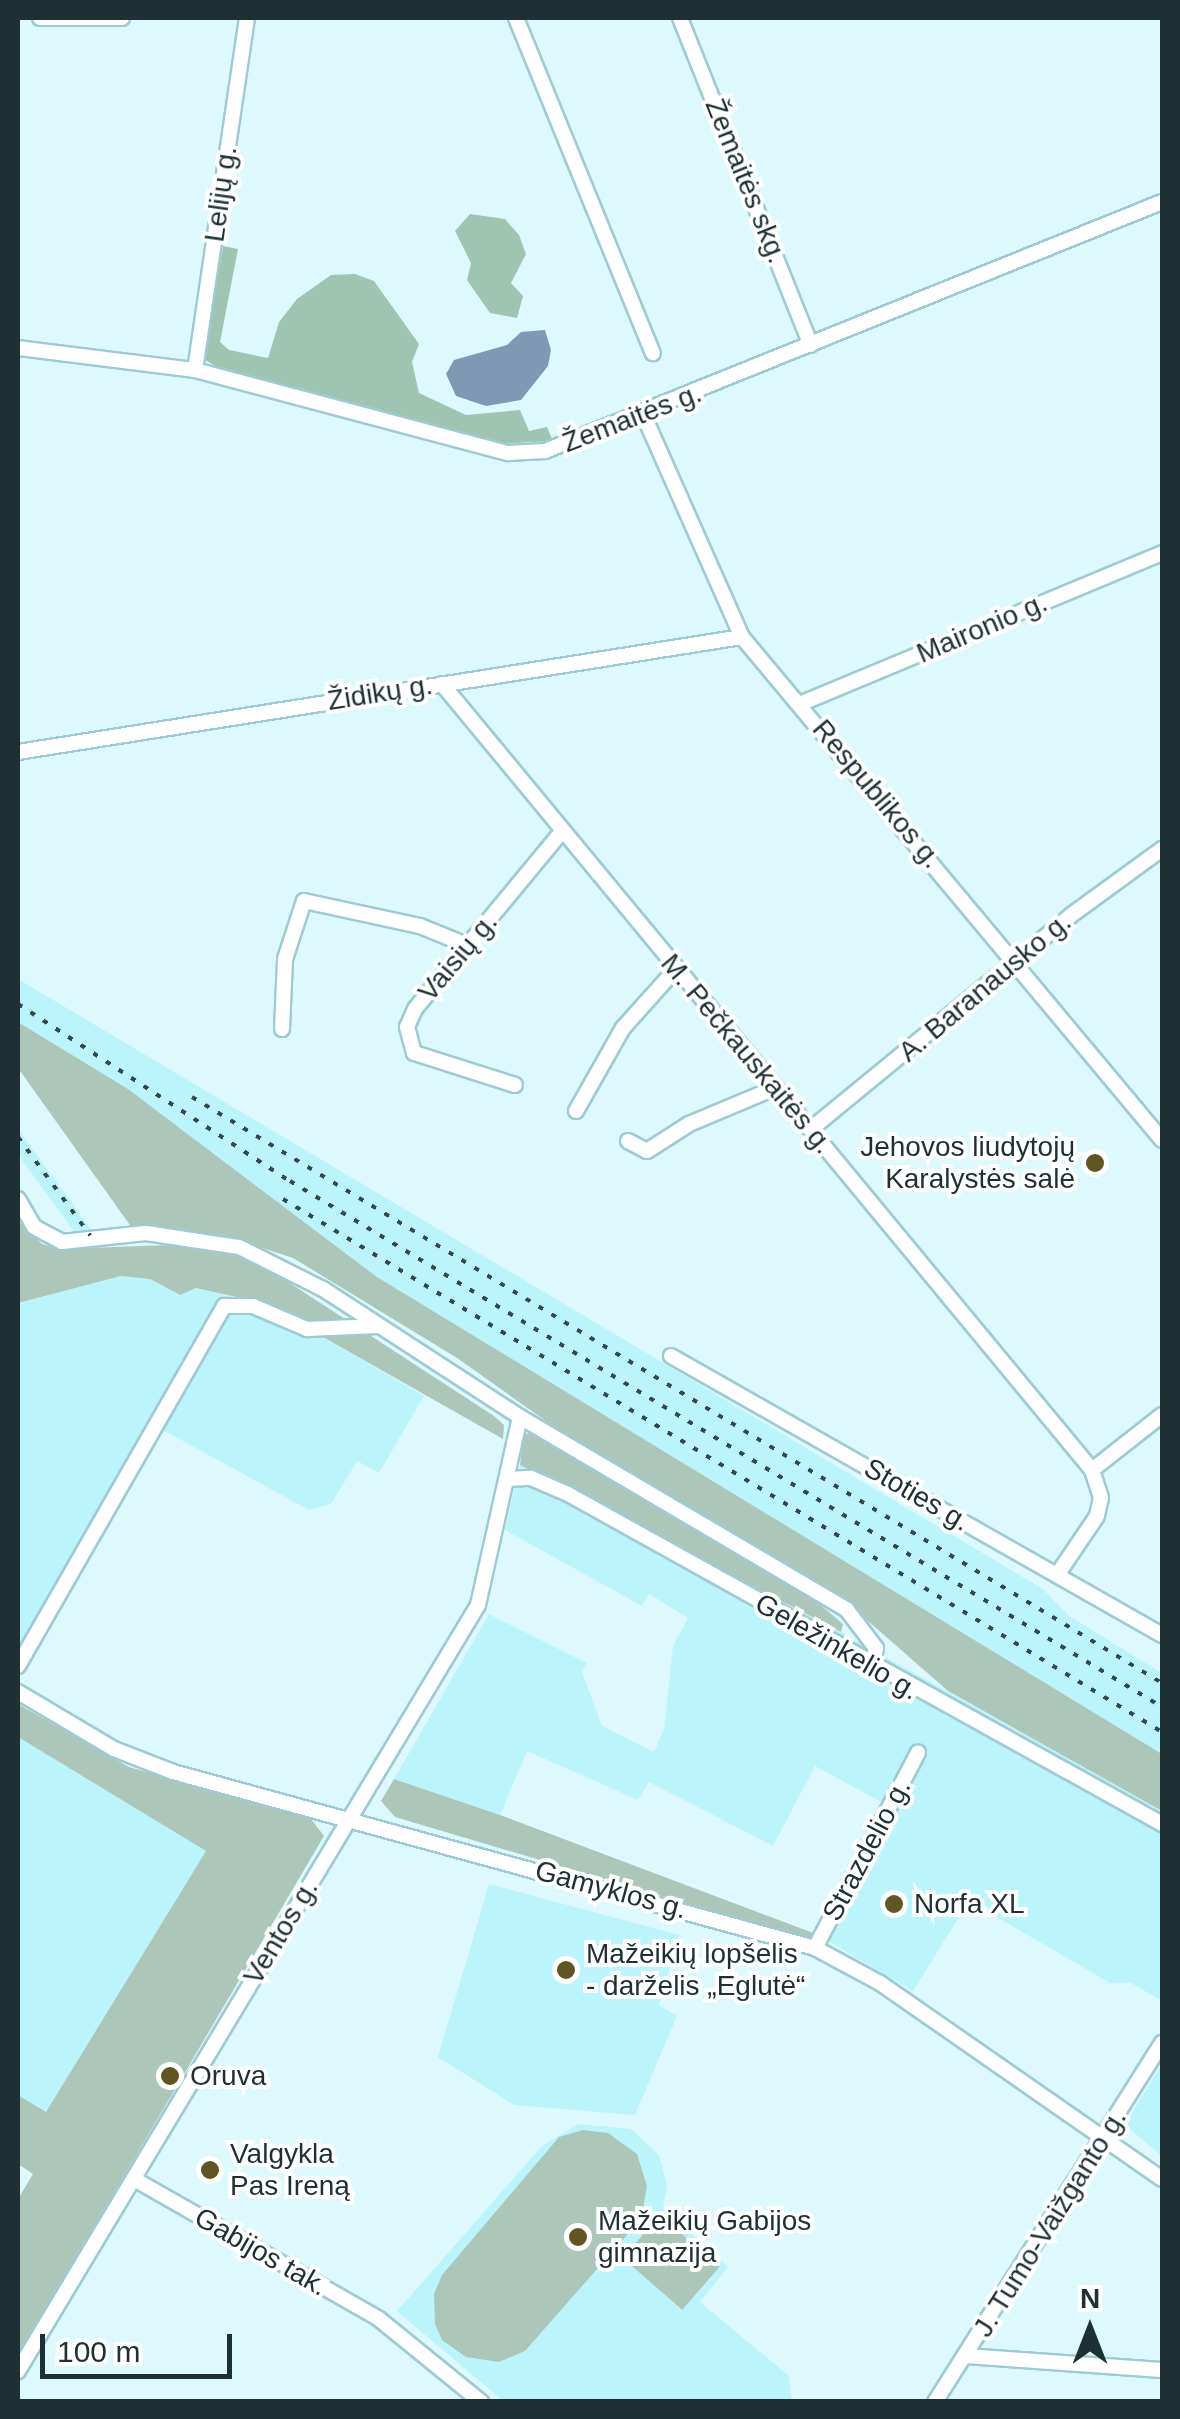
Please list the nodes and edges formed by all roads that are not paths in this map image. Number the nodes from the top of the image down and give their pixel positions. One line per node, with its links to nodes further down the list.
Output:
1 (40, 18): 2 (street)
2 (122, 18)
3 (247, 18): 10 (street, Lelijų g.)
4 (516, 18): 9 (street)
5 (680, 18): 7 (street, Žemaitės skg.)
6 (1162, 202): 7 (street, Žemaitės g.)
7 (811, 345): 11 (street, Žemaitės g.)
8 (18, 348): 10 (street, Žemaitės g.)
9 (653, 352)
10 (195, 370): 11 (street, Žemaitės g.)
11 (644, 416): 13 (street, Respublikos g.)
12 (1162, 553): 15 (street, Maironio g.)
13 (742, 636): 14 (street, Židikų g.); 15 (street, Respublikos g.)
14 (442, 684): 16 (street, Židikų g.); 17 (street, M. Pečkauskaitės g.)
15 (802, 703): 20 (street, Respublikos g.)
16 (18, 752)
17 (560, 834): 19 (street, Vaisių g.); 21 (street, M. Pečkauskaitės g.)
18 (1162, 849): 20 (street, A. Baranausko g.)
19 (469, 946): 22 (street); 23 (street, Vaisių g.)
20 (1018, 964): 26 (street, A. Baranausko g.); 27 (street, Respublikos g.)
21 (676, 969): 24 (street, M. Pečkauskaitės g.); 25 (street)
22 (282, 1029)
23 (515, 1085)
24 (775, 1088): 26 (street, M. Pečkauskaitės g.); 28 (street)
25 (576, 1111)
26 (811, 1130): 34 (street, M. Pečkauskaitės g.)
27 (1162, 1140)
28 (628, 1141)
29 (18, 1200): 30 (street)
30 (378, 1326): 33 (street); 38 (street)
31 (671, 1356): 36 (street, Stoties g.)
32 (1162, 1415): 34 (street)
33 (520, 1416): 35 (street, Ventos g.); 39 (street)
34 (1092, 1470): 36 (street)
35 (509, 1479): 39 (street, Geležinkelio g.); 42 (street, Ventos g.)
36 (1057, 1575): 37 (street, Stoties g.)
37 (1162, 1635)
38 (18, 1666)
39 (872, 1667): 43 (street, Geležinkelio g.)
40 (18, 1692): 42 (street, Gamyklos g.)
41 (918, 1753): 44 (street, Strazdelio g.)
42 (347, 1821): 44 (street, Gamyklos g.); 47 (street, Ventos g.)
43 (1162, 1824)
44 (815, 1948): 46 (street, Gamyklos g.)
45 (1162, 2043): 46 (street, J. Tumo-Vaižganto g.)
46 (1104, 2138): 48 (street, Gamyklos g.); 49 (street, J. Tumo-Vaižganto g.)
47 (134, 2179): 51 (street, Ventos g.); 52 (street, Gabijos tak.)
48 (1162, 2179)
49 (966, 2356): 50 (street); 53 (street, J. Tumo-Vaižganto g.)
50 (1162, 2370)
51 (18, 2372)
52 (481, 2402)
53 (935, 2402)

